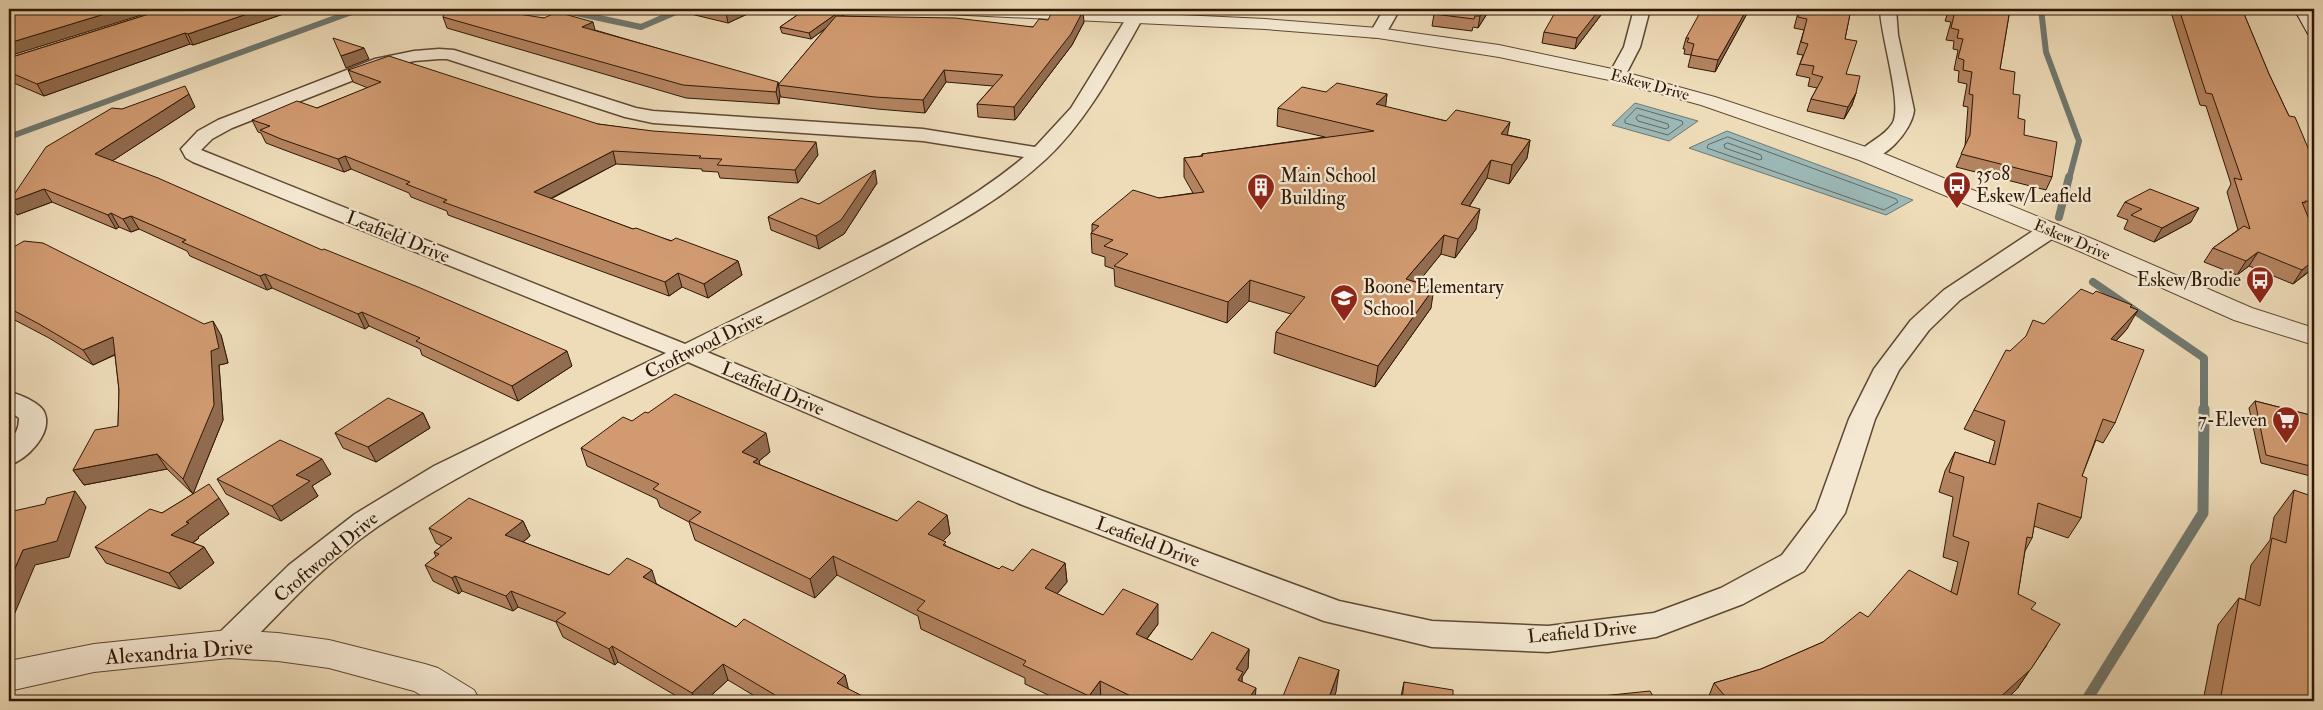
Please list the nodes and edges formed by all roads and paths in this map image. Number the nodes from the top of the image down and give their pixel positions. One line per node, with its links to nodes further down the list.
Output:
1 (946, 9): 5 (street, Eskew Drive)
2 (1392, 9): 6 (street)
3 (1642, 9): 7 (street)
4 (1888, 9): 9 (street)
5 (1137, 13): 6 (street, Eskew Drive); 8 (street, Croftwood Drive)
6 (1378, 34): 7 (street, Eskew Drive)
7 (1617, 76): 9 (street, Eskew Drive)
8 (1040, 154): 12 (street, Croftwood Drive); 12 (street, Leafield Drive)
9 (1867, 155): 10 (street, Eskew Drive)
10 (2050, 230): 11 (street, Eskew Drive); 12 (street, Leafield Drive)
11 (2314, 336)
12 (688, 353): 15 (street, Croftwood Drive)
13 (9, 400): 14 (street)
14 (9, 456)
15 (229, 644): 16 (street, Alexandria Drive); 17 (street, Alexandria Drive)
16 (9, 676)
17 (461, 701)

